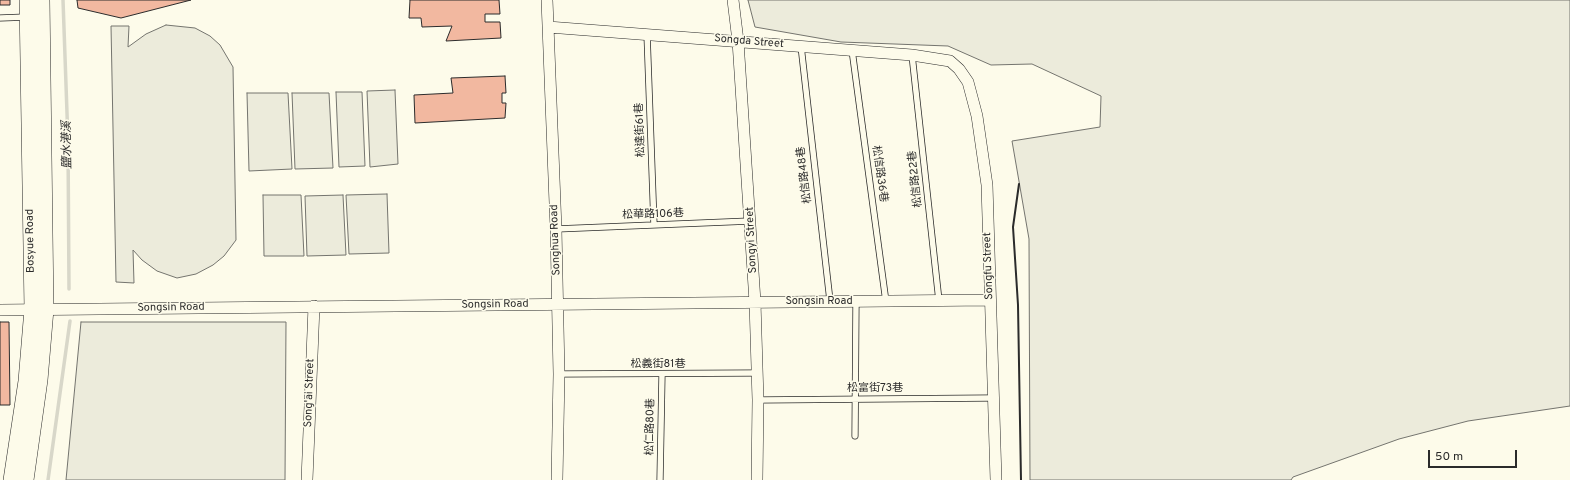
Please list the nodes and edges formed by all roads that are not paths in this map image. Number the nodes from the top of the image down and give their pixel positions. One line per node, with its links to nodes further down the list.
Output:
1 (28, 0): 5 (street, Bosyue Road)
2 (42, 0): 6 (street, Bosyue Road)
3 (547, 0): 8 (street, Songhua Road)
4 (732, 0): 10 (street, Songyi Street)
5 (28, 17): 6 (lane); 7 (lane); 26 (street, Bosyue Road)
6 (43, 17): 26 (street, Bosyue Road)
7 (0, 18)
8 (548, 27): 9 (street, Songda Street); 17 (street, Songhua Road)
9 (647, 34): 10 (street, Songda Street); 16 (lane, 松達街61巷)
10 (738, 40): 11 (street, Songda Street); 15 (street, Songyi Street)
11 (801, 46): 12 (street, Songda Street); 19 (lane, 松信路48巷)
12 (852, 50): 13 (street, Songda Street); 23 (lane, 松信路36巷)
13 (912, 55): 14 (street, Songda Street); 20 (lane, 松信路22巷)
14 (950, 61): 18 (street, Songfu Street)
15 (751, 221): 16 (lane, 松華路106巷); 21 (street, Songyi Street)
16 (654, 225): 17 (lane, 松華路106巷)
17 (556, 229): 24 (street, Songhua Road)
18 (990, 300): 20 (street, Songsin Road); 31 (street, Songfu Street)
19 (830, 301): 21 (street, Songsin Road); 22 (street, Songsin Road)
20 (939, 301): 23 (street, Songsin Road)
21 (755, 302): 24 (street, Songsin Road); 29 (street, Songyi Street)
22 (856, 302): 23 (street, Songsin Road); 33 (lane)
23 (886, 302)
24 (558, 304): 25 (street, Songsin Road); 28 (street, Songhua Road)
25 (314, 306): 26 (street, Songsin Road); 37 (street, Song'ai Street)
26 (39, 309): 27 (street, Songsin Road); 35 (street, Bosyue Road); 36 (street, Bosyue Road)
27 (0, 310)
28 (559, 374): 30 (lane, 松義街81巷); 38 (street, Songhua Road)
29 (757, 374): 30 (lane, 松義街81巷); 32 (street, Songyi Street)
30 (662, 375): 39 (lane, 松仁路80巷)
31 (992, 398): 33 (lane, 松富街73巷); 41 (street, Songfu Street)
32 (758, 400): 33 (lane, 松富街73巷); 40 (street, Songyi Street)
33 (855, 400): 34 (lane)
34 (855, 436)
35 (11, 480)
36 (26, 480)
37 (307, 480)
38 (557, 480)
39 (660, 480)
40 (757, 480)
41 (996, 480)

